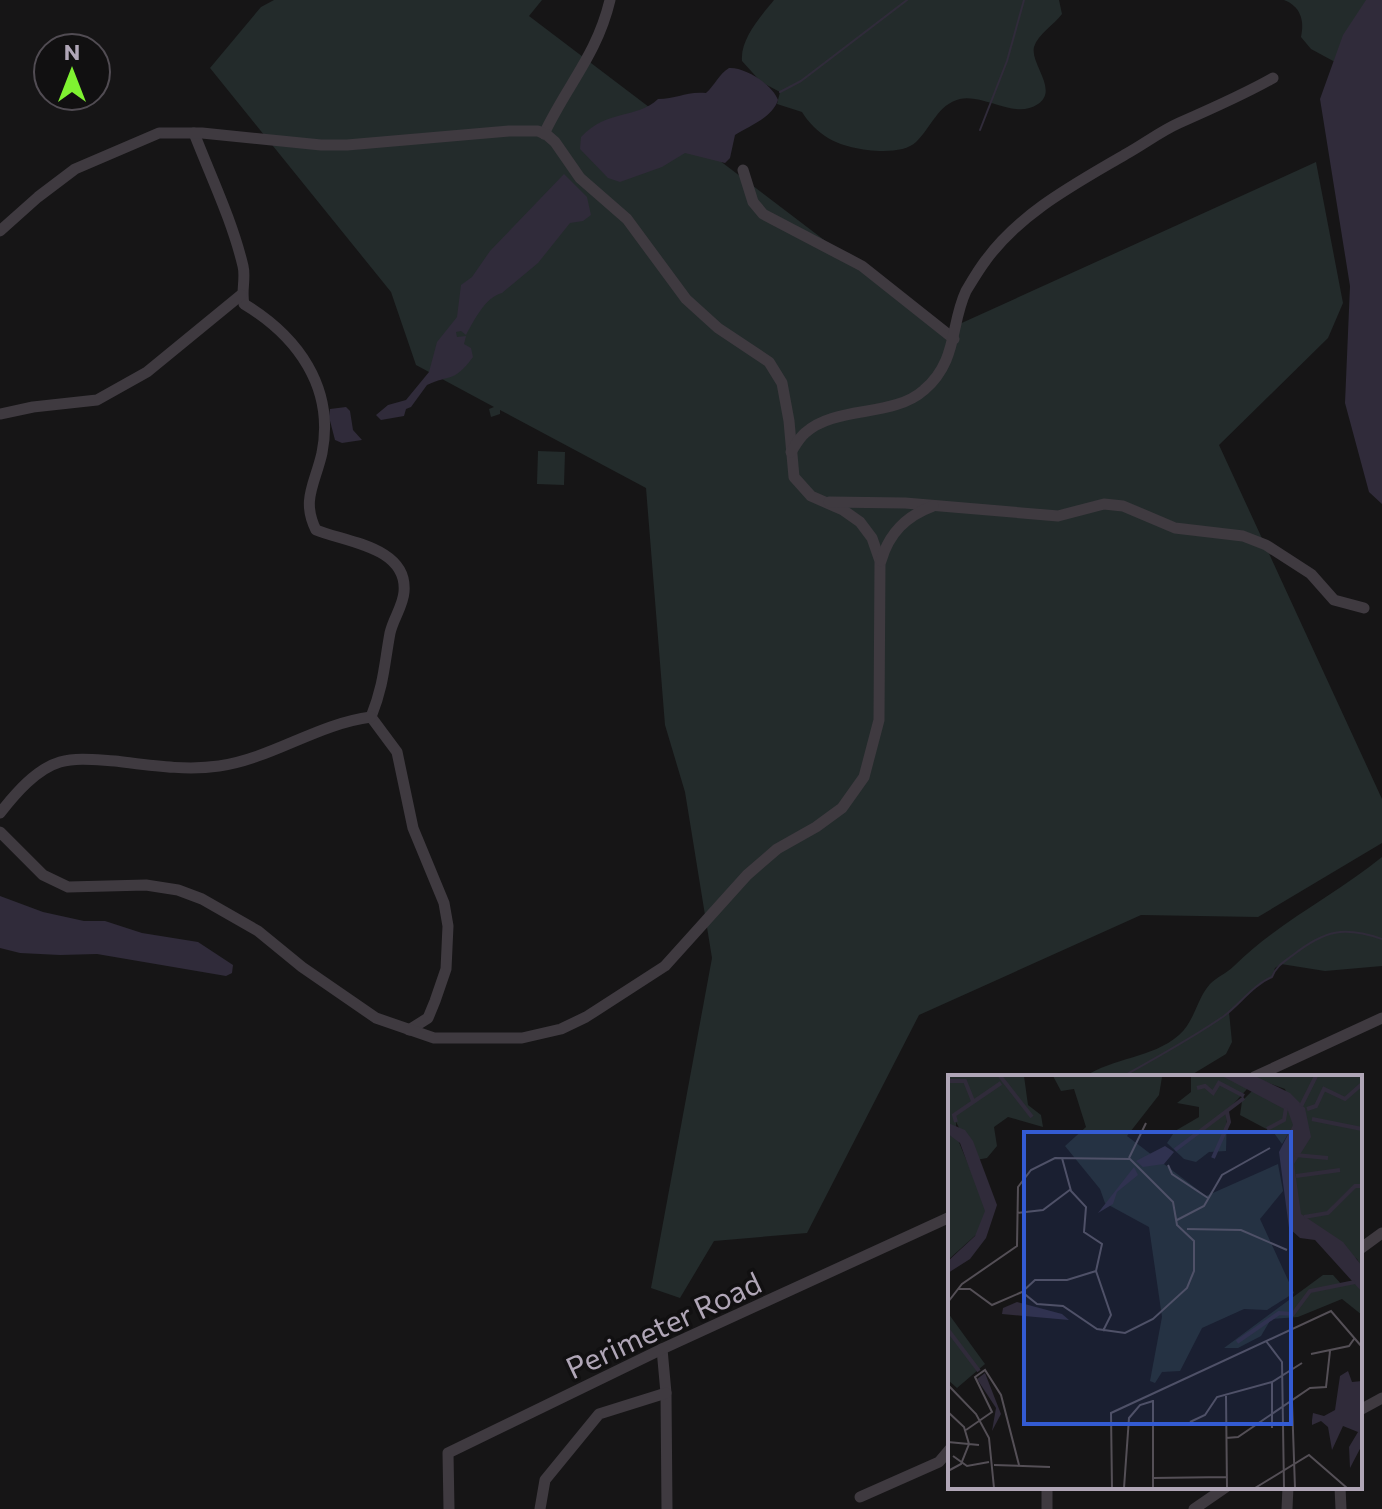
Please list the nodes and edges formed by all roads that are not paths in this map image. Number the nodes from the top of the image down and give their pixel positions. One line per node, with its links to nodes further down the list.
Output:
1 (610, 0): 4 (street)
2 (1273, 78): 8 (street)
3 (194, 133): 4 (street); 6 (street); 7 (street)
4 (544, 134): 10 (street)
5 (743, 170): 8 (street)
6 (0, 231)
7 (241, 295): 9 (street); 15 (street)
8 (954, 339): 10 (street)
9 (0, 414)
10 (790, 453): 11 (street)
11 (824, 502): 12 (street); 13 (street)
12 (937, 505): 13 (street); 14 (street)
13 (880, 561): 19 (street)
14 (1364, 608)
15 (371, 717): 16 (street); 19 (street)
16 (0, 813)
17 (0, 832): 19 (street)
18 (1382, 1018): 20 (street)
19 (409, 1030)
20 (1258, 1075)
21 (948, 1218): 24 (street, Perimeter Road)
22 (1382, 1233): 23 (street)
23 (1362, 1248)
24 (662, 1349): 25 (street); 33 (street, Perimeter Road)
25 (666, 1393): 34 (street); 35 (street)
26 (1382, 1398): 27 (street)
27 (1362, 1409)
28 (948, 1451): 32 (street)
29 (1223, 1489): 36 (street)
30 (1288, 1489): 37 (street)
31 (1340, 1489): 38 (street)
32 (860, 1497)
33 (449, 1509)
34 (540, 1509)
35 (667, 1509)
36 (1194, 1509)
37 (1287, 1509)
38 (1341, 1509)

